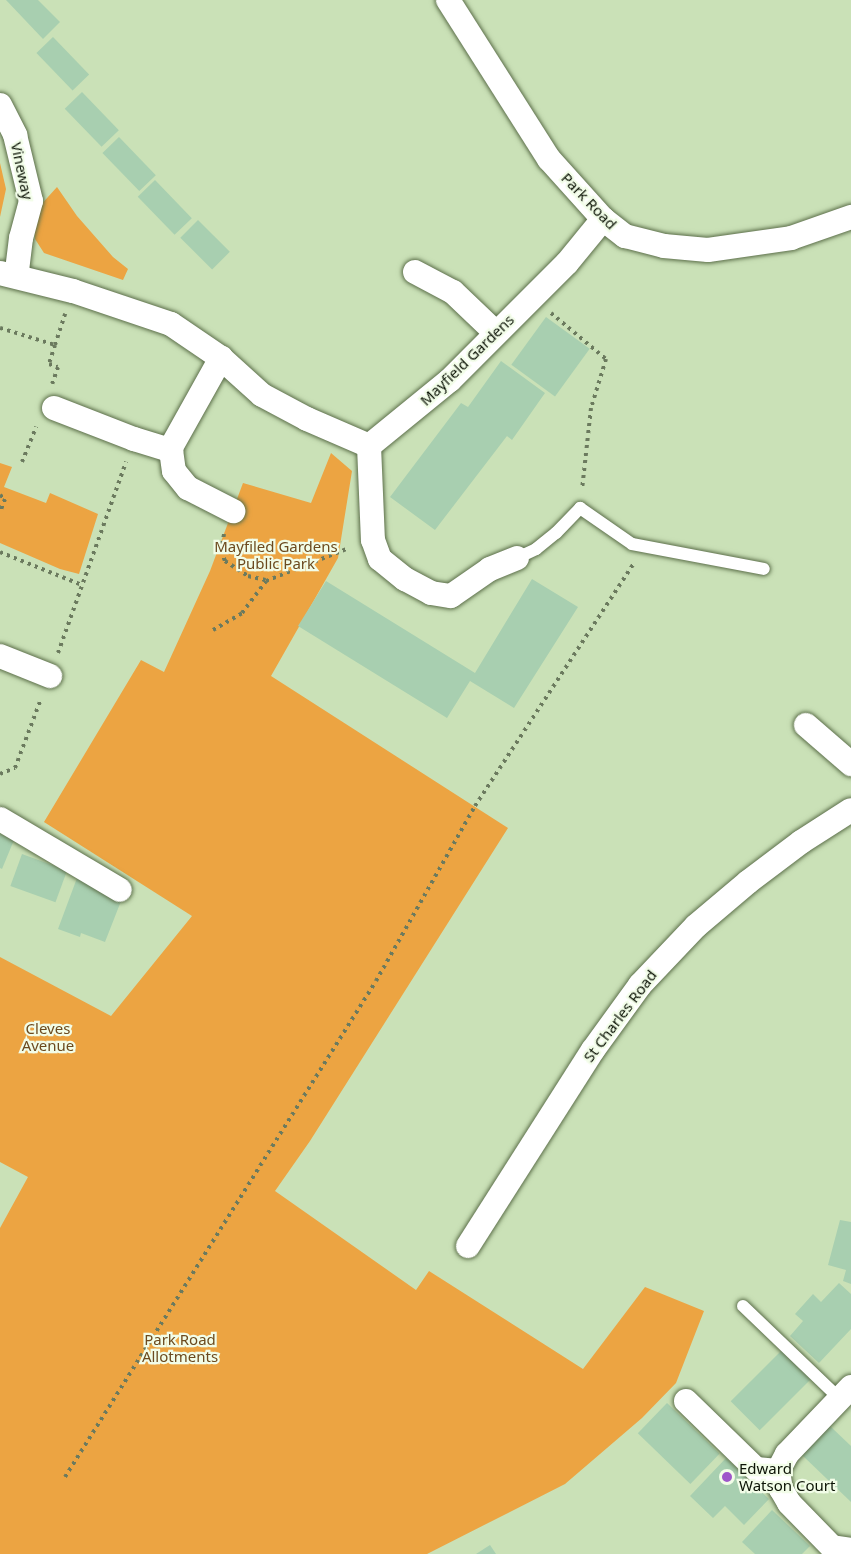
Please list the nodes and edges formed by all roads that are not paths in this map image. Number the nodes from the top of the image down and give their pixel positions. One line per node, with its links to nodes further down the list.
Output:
1 (448, 0): 4 (street, Park Road)
2 (0, 105): 6 (street, Vineway)
3 (851, 217): 4 (street, Park Road)
4 (603, 219): 7 (street, Mayfield Gardens)
5 (415, 272): 7 (street)
6 (8, 274): 8 (street)
7 (496, 333): 10 (street, Mayfield Gardens)
8 (221, 358): 10 (street); 11 (street)
9 (49, 406): 11 (street)
10 (369, 446): 13 (street)
11 (169, 451): 12 (street)
12 (232, 511)
13 (518, 558): 14 (lane)
14 (764, 569)
15 (0, 656): 16 (street)
16 (50, 676)
17 (806, 725): 18 (street)
18 (851, 764)
19 (851, 810): 22 (street, St Charles Road)
20 (0, 819): 21 (street)
21 (120, 890)
22 (468, 1246)
23 (742, 1306): 24 (lane)
24 (846, 1394): 26 (street)
25 (686, 1401): 26 (street)
26 (778, 1471): 27 (street)
27 (851, 1550)

